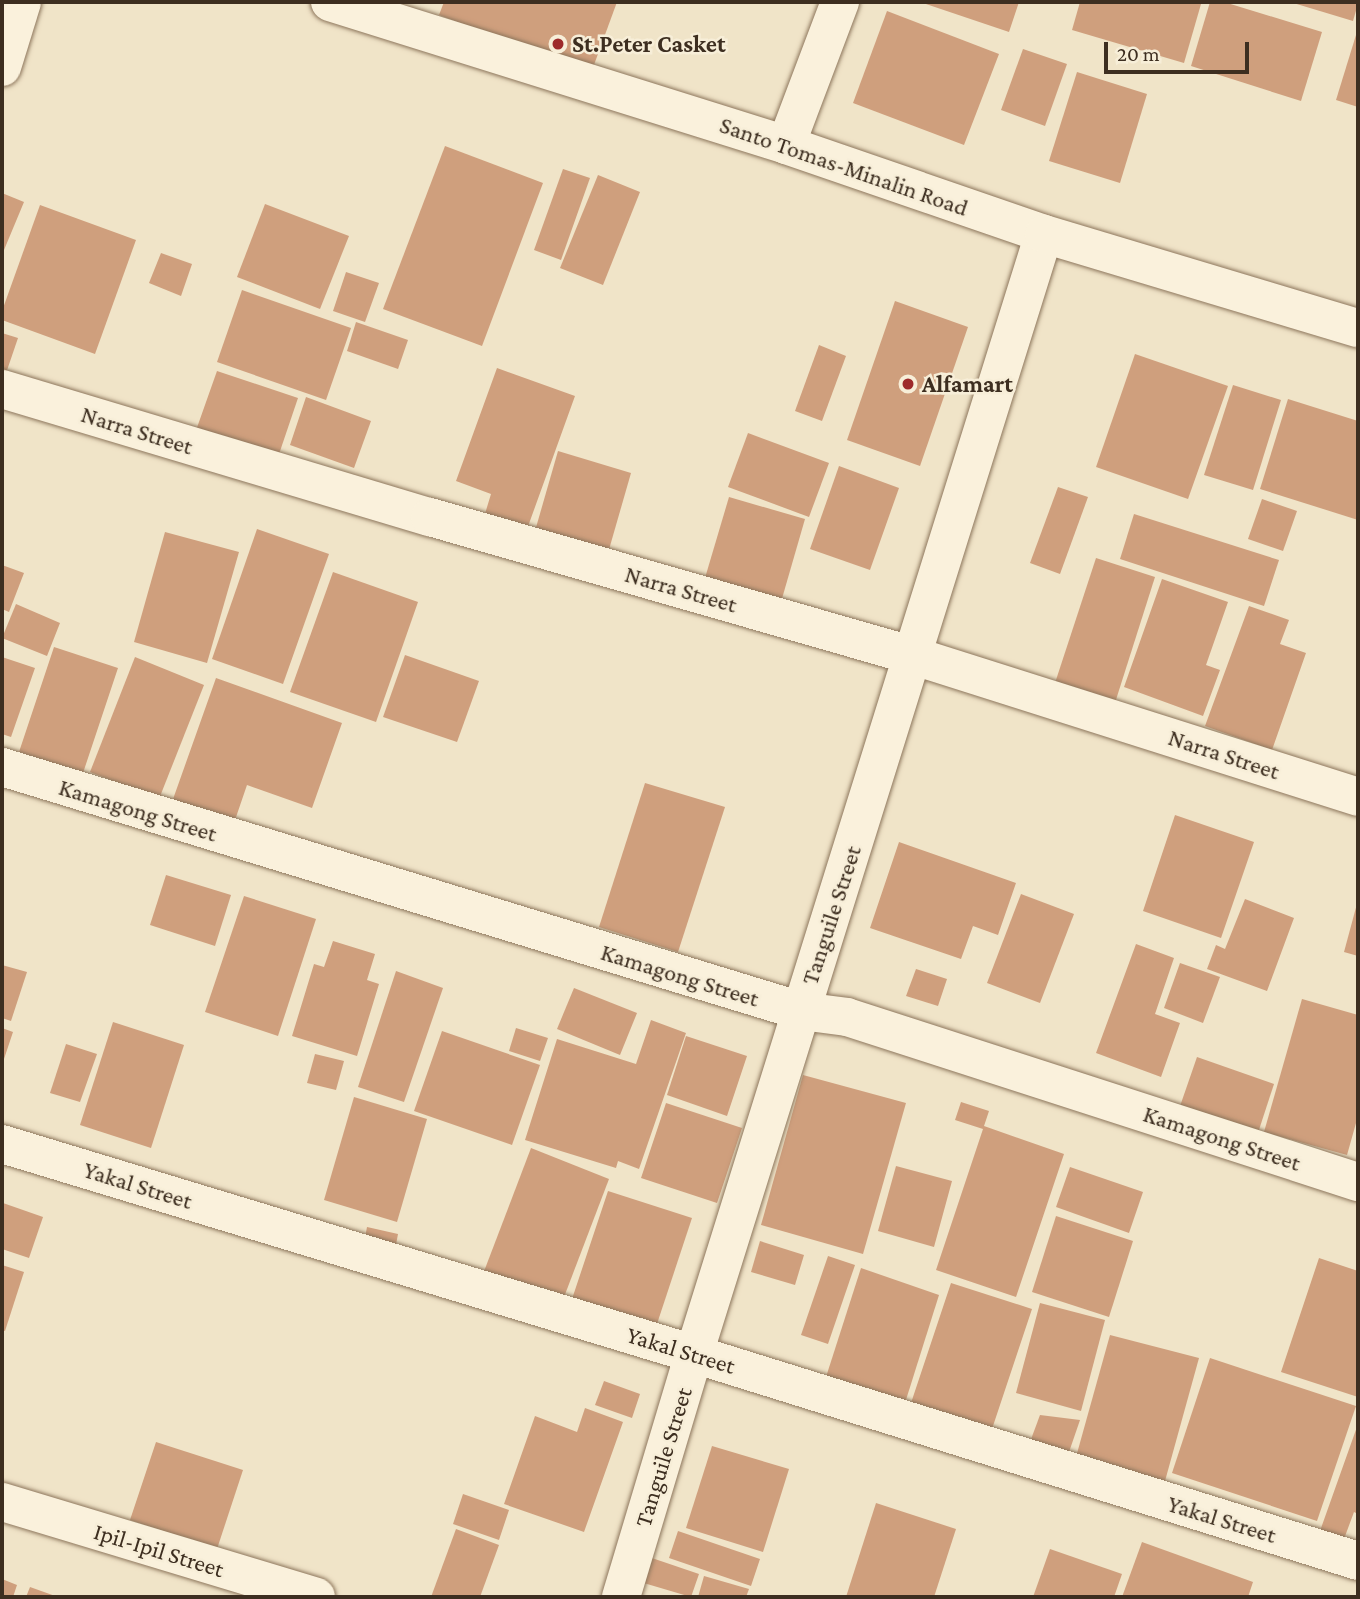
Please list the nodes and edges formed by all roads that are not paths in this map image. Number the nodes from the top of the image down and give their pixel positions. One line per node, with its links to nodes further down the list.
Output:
1 (22, 2): 4 (street)
2 (330, 2): 5 (street, Santo Tomas-Minalin Road)
3 (840, 2): 5 (street)
4 (2, 67)
5 (786, 145): 6 (street, Santo Tomas-Minalin Road)
6 (1044, 234): 7 (street, Santo Tomas-Minalin Road); 9 (street, Tanguile Street)
7 (1358, 328)
8 (2, 389): 9 (street, Narra Street)
9 (914, 656): 11 (street, Narra Street); 12 (street, Tanguile Street)
10 (2, 767): 12 (street, Kamagong Street)
11 (1358, 797)
12 (801, 1011): 14 (street, Kamagong Street); 15 (street, Tanguile Street)
13 (2, 1143): 15 (street, Yakal Street)
14 (1358, 1182)
15 (694, 1354): 17 (street, Yakal Street); 19 (street, Tanguile Street)
16 (2, 1502): 18 (street, Ipil-Ipil Street)
17 (1358, 1561)
18 (316, 1597)
19 (621, 1597)

